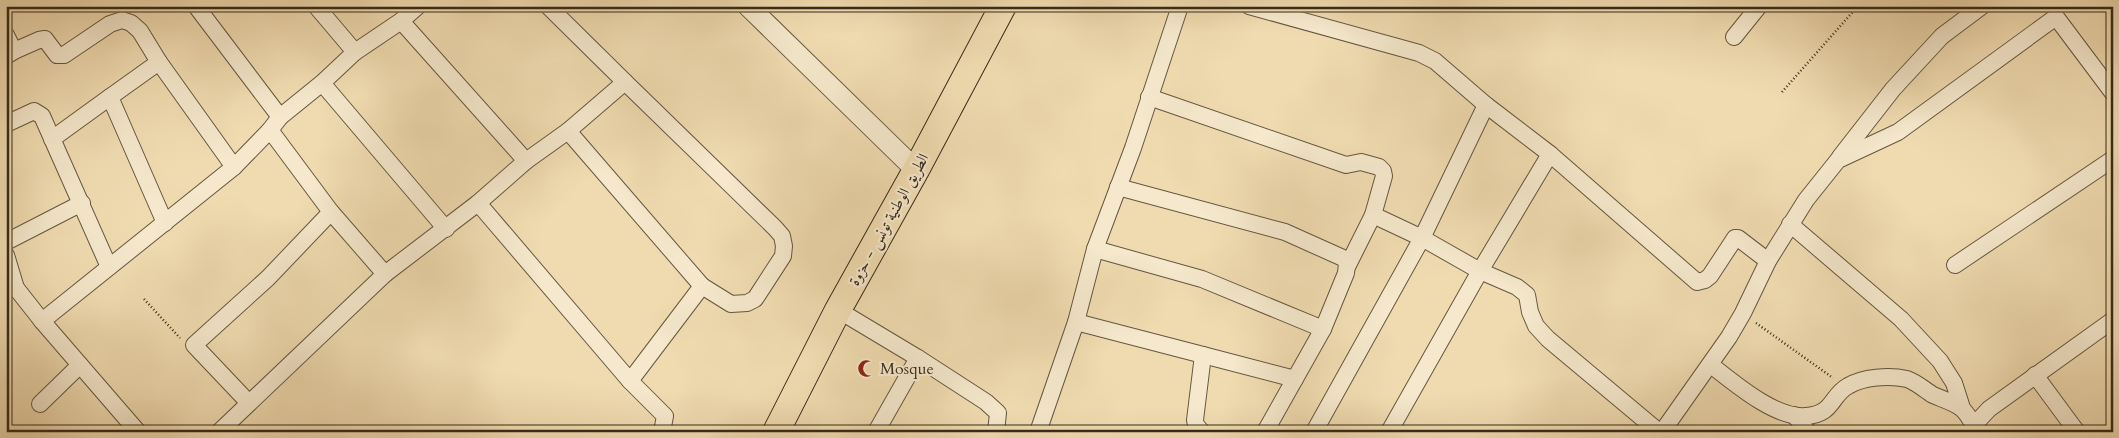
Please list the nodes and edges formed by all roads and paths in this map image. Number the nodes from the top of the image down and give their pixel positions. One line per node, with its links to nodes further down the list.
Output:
1 (196, 6): 26 (street)
2 (316, 6): 16 (street)
3 (418, 6): 13 (street)
4 (548, 6): 19 (street)
5 (748, 6): 36 (street)
6 (1003, 6): 36 (main road, الطريق الوطنية تونس - حزوة)
7 (1180, 6): 24 (street)
8 (1249, 6): 25 (street)
9 (1759, 6): 15 (street)
10 (1858, 6): 21 (path)
11 (1982, 6): 33 (street)
12 (2053, 12): 22 (street); 33 (street)
13 (401, 21): 16 (street); 34 (street)
14 (6, 35): 17 (street)
15 (1734, 37)
16 (355, 52): 20 (street)
17 (10, 53): 18 (street)
18 (159, 62): 23 (street); 35 (street)
19 (625, 82): 29 (street); 55 (street)
20 (322, 83): 26 (street); 44 (street)
21 (1782, 92)
22 (2113, 93)
23 (110, 97): 30 (street); 42 (street)
24 (1149, 97): 37 (street); 41 (street)
25 (1486, 105): 31 (street); 45 (street)
26 (280, 117): 28 (street)
27 (6, 124): 30 (street)
28 (270, 130): 35 (street); 40 (street)
29 (568, 131): 34 (street); 55 (street)
30 (52, 138): 38 (street)
31 (1550, 154): 49 (street); 53 (street)
32 (2113, 159): 50 (street)
33 (1838, 160): 43 (street)
34 (526, 161): 39 (street)
35 (234, 167): 42 (street)
36 (916, 170): 58 (main road, الطريق الوطنية تونس - حزوة)
37 (1118, 187): 47 (street); 52 (street)
38 (82, 203): 46 (street); 51 (street)
39 (478, 203): 44 (street); 71 (street)
40 (331, 212): 54 (street); 64 (street)
41 (1373, 214): 45 (street); 52 (street)
42 (165, 223): 51 (street)
43 (1790, 224): 49 (street); 75 (street)
44 (446, 229): 54 (street)
45 (1422, 238): 53 (street); 87 (street)
46 (6, 242)
47 (1095, 249): 62 (street); 63 (street)
48 (6, 255): 56 (street)
49 (1768, 260): 59 (street)
50 (1955, 265)
51 (109, 267): 61 (street)
52 (1347, 267): 63 (street)
53 (1480, 271): 88 (street); 89 (street)
54 (386, 274): 73 (street)
55 (702, 286): 71 (street)
56 (11, 287): 61 (street)
57 (144, 298): 64 (path)
58 (838, 310): 66 (street); 81 (main road, الطريق الوطنية تونس - حزوة)
59 (1743, 313): 68 (street); 72 (path)
60 (2113, 320): 69 (street)
61 (42, 321): 67 (street)
62 (1076, 322): 65 (street); 84 (street)
63 (1323, 330): 70 (street)
64 (194, 345): 73 (street)
65 (1203, 355): 70 (street); 85 (street)
66 (918, 358): 82 (street); 83 (street)
67 (80, 365): 74 (street); 78 (street)
68 (1711, 365): 76 (street); 89 (street)
69 (2035, 375): 77 (street); 91 (street)
70 (1295, 379): 86 (street)
71 (630, 381): 80 (street)
72 (1845, 387): 75 (street); 76 (street)
73 (249, 403): 79 (street)
74 (40, 404)
75 (1962, 408): 77 (street)
76 (1794, 415): 90 (street)
77 (1977, 431)
78 (138, 432)
79 (219, 432)
80 (662, 432)
81 (776, 432)
82 (876, 432)
83 (996, 432)
84 (1038, 432)
85 (1202, 432)
86 (1265, 432)
87 (1314, 432)
88 (1389, 432)
89 (1660, 432)
90 (1808, 432)
91 (2077, 432)

